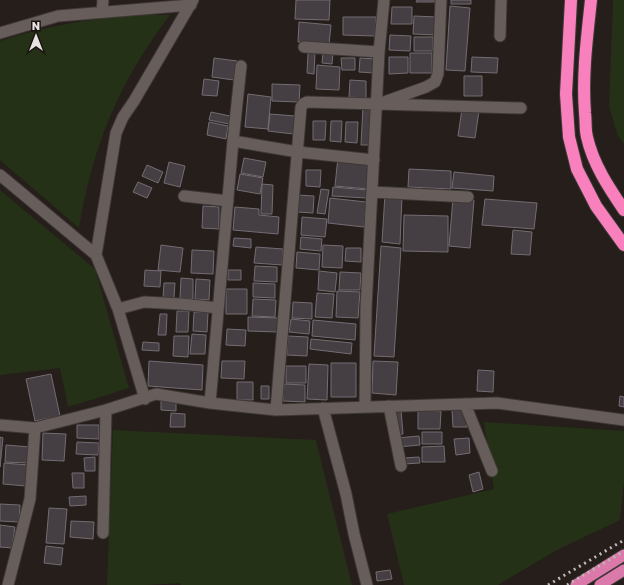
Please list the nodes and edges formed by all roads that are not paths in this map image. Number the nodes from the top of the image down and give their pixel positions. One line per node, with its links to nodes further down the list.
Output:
1 (103, 0): 9 (street)
2 (384, 0): 13 (street)
3 (441, 0): 15 (street)
4 (501, 0): 11 (street)
5 (571, 0): 26 (highway)
6 (590, 0): 25 (highway)
7 (192, 2): 8 (street); 27 (street)
8 (161, 3): 9 (street)
9 (102, 12): 10 (street)
10 (0, 33)
11 (500, 36)
12 (304, 47): 13 (street)
13 (379, 52): 15 (street)
14 (241, 66): 17 (street)
15 (378, 104): 16 (street); 18 (street); 19 (street)
16 (521, 108)
17 (233, 141): 18 (street); 24 (street)
18 (298, 152): 19 (street); 37 (street)
19 (374, 160): 21 (street)
20 (0, 175): 27 (street)
21 (372, 192): 23 (street); 34 (street)
22 (184, 196): 24 (street)
23 (468, 197)
24 (228, 201): 28 (street)
25 (624, 210)
26 (624, 245)
27 (96, 255): 29 (street)
28 (218, 308): 29 (street); 31 (street)
29 (118, 309): 30 (street)
30 (144, 399): 31 (street); 36 (street)
31 (210, 403): 37 (street)
32 (465, 404): 33 (street); 38 (street); 42 (street)
33 (389, 406): 34 (street); 41 (street)
34 (365, 407): 35 (street)
35 (323, 408): 37 (street); 47 (street)
36 (106, 410): 40 (street); 43 (street)
37 (276, 410)
38 (624, 420)
39 (0, 425): 40 (street)
40 (35, 428): 46 (street)
41 (401, 466)
42 (492, 471)
43 (103, 533)
44 (624, 555): 48 (highway)
45 (624, 570): 49 (highway)
46 (8, 585)
47 (366, 585)
48 (576, 585)
49 (600, 585)

